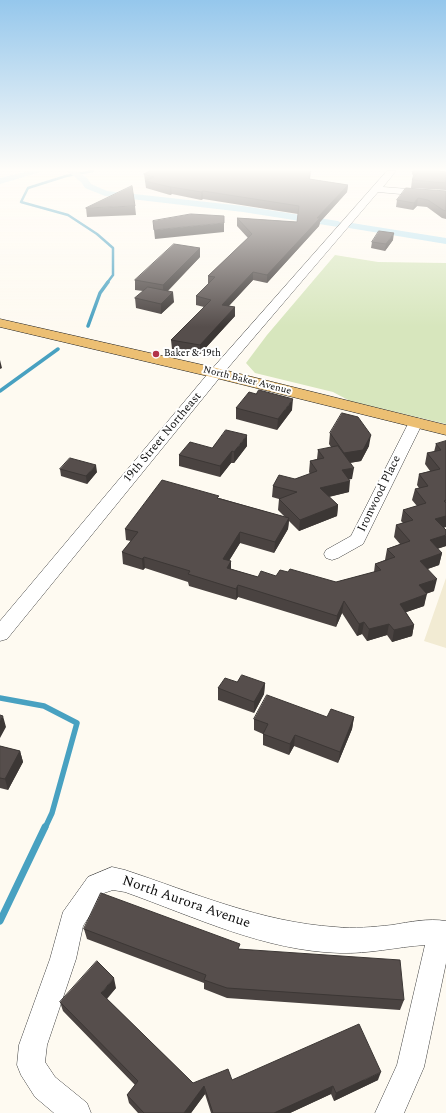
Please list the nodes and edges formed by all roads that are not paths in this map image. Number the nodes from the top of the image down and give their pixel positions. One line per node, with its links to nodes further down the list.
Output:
1 (346, 223): 3 (street, 19th Street Northeast)
2 (0, 323): 3 (main road, North Baker Avenue)
3 (216, 373): 4 (main road, North Baker Avenue); 7 (street, 19th Street Northeast)
4 (416, 422): 5 (main road, North Baker Avenue); 6 (street, Ironwood Place)
5 (446, 430)
6 (332, 554)
7 (0, 634)
8 (443, 934): 9 (street, North Aurora Avenue); 10 (street, North Aurora Avenue)
9 (77, 1113)
10 (389, 1113)

